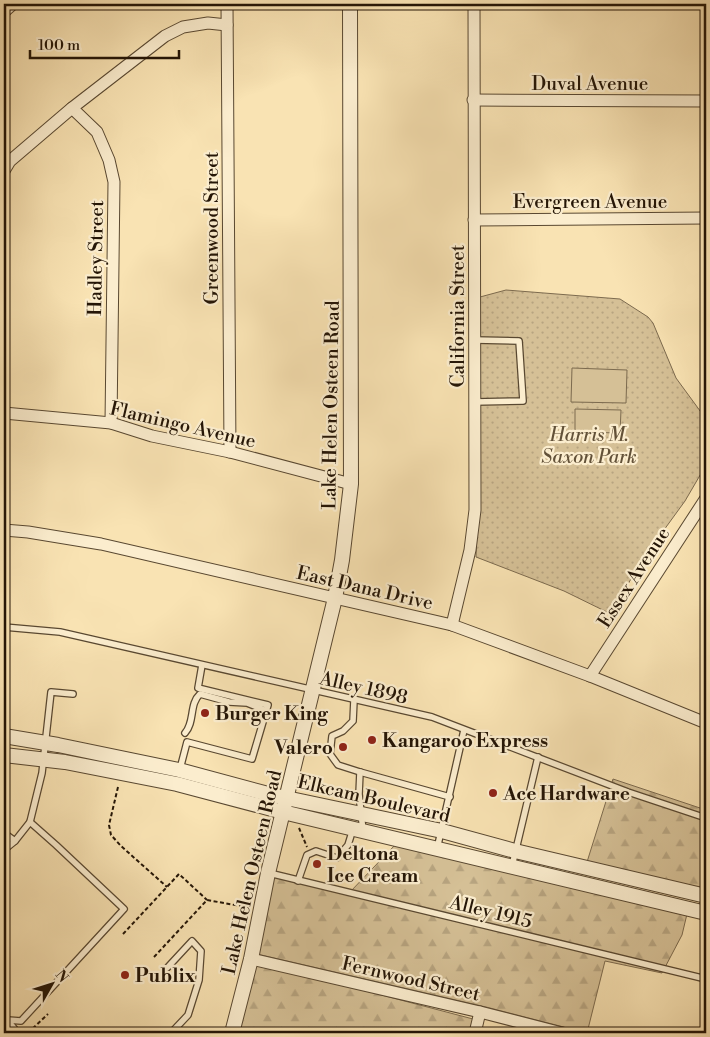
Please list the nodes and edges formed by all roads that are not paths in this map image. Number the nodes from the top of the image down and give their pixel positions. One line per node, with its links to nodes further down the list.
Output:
1 (13, 4): 5 (street)
2 (227, 4): 6 (street, Greenwood Street)
3 (350, 4): 18 (street, Lake Helen Osteen Road)
4 (474, 4): 7 (street, California Street)
5 (4, 12)
6 (227, 25): 9 (street); 17 (street, Greenwood Street)
7 (473, 100): 8 (street, Duval Avenue); 12 (street, California Street)
8 (706, 101)
9 (72, 108): 10 (street); 16 (street, Hadley Street)
10 (4, 171)
11 (706, 219): 12 (street, Evergreen Avenue)
12 (474, 220): 13 (street, California Street)
13 (474, 340): 14 (street, California Street); 14 (lane)
14 (474, 402): 22 (street, California Street)
15 (4, 413): 16 (street, Flamingo Avenue)
16 (111, 423): 17 (street, Flamingo Avenue)
17 (230, 452): 18 (street, Flamingo Avenue)
18 (351, 484): 21 (street, Lake Helen Osteen Road)
19 (706, 498): 25 (street, Essex Avenue)
20 (4, 530): 21 (street, East Dana Drive)
21 (335, 598): 22 (street, East Dana Drive); 27 (street, Lake Helen Osteen Road)
22 (452, 626): 25 (street, East Dana Drive)
23 (4, 628): 24 (lane, Alley 1898)
24 (202, 665): 26 (lane); 27 (lane, Alley 1898)
25 (590, 676): 31 (street, East Dana Drive)
26 (198, 688): 30 (lane); 33 (lane)
27 (312, 690): 29 (lane, Alley 1898); 42 (street, Lake Helen Osteen Road)
28 (73, 694): 35 (lane)
29 (354, 700): 32 (lane, Alley 1898); 40 (lane)
30 (267, 711): 33 (lane); 36 (lane)
31 (705, 719)
32 (464, 730): 39 (lane, Alley 1898); 43 (lane)
33 (185, 734): 36 (lane)
34 (4, 736): 35 (street, Elkcam Boulevard)
35 (46, 742): 38 (lane); 41 (street, Elkcam Boulevard)
36 (187, 742): 41 (lane)
37 (4, 755): 38 (street, Elkcam Boulevard)
38 (44, 758): 41 (street, Elkcam Boulevard); 47 (lane)
39 (538, 758): 46 (lane, Alley 1898); 54 (lane)
40 (360, 772): 43 (lane); 45 (lane)
41 (178, 777): 42 (street, Elkcam Boulevard); 44 (street, Elkcam Boulevard)
42 (287, 797): 44 (street, Lake Helen Osteen Road); 45 (street, Elkcam Boulevard)
43 (450, 797): 49 (lane)
44 (283, 812): 48 (street, Elkcam Boulevard); 56 (street, Lake Helen Osteen Road)
45 (362, 815): 48 (lane); 49 (street, Elkcam Boulevard)
46 (706, 818)
47 (30, 822): 51 (lane); 64 (lane)
48 (358, 830): 52 (street, Elkcam Boulevard); 57 (lane)
49 (442, 831): 52 (lane); 54 (street, Elkcam Boulevard)
50 (4, 833): 51 (lane)
51 (15, 841): 53 (lane)
52 (437, 849): 55 (street, Elkcam Boulevard)
53 (4, 850)
54 (516, 851): 55 (lane); 58 (street, Elkcam Boulevard)
55 (512, 866): 59 (street, Elkcam Boulevard)
56 (268, 873): 57 (lane, Alley 1915); 60 (street, Lake Helen Osteen Road)
57 (298, 881): 62 (lane, Alley 1915)
58 (706, 896)
59 (706, 913)
60 (251, 959): 63 (street, Fernwood Street); 67 (street, Lake Helen Osteen Road)
61 (167, 968): 66 (lane)
62 (706, 979)
63 (480, 1012): 68 (street); 69 (street, Fernwood Street)
64 (5, 1020): 65 (lane)
65 (18, 1033)
66 (171, 1033)
67 (232, 1033)
68 (475, 1033)
69 (562, 1033)

